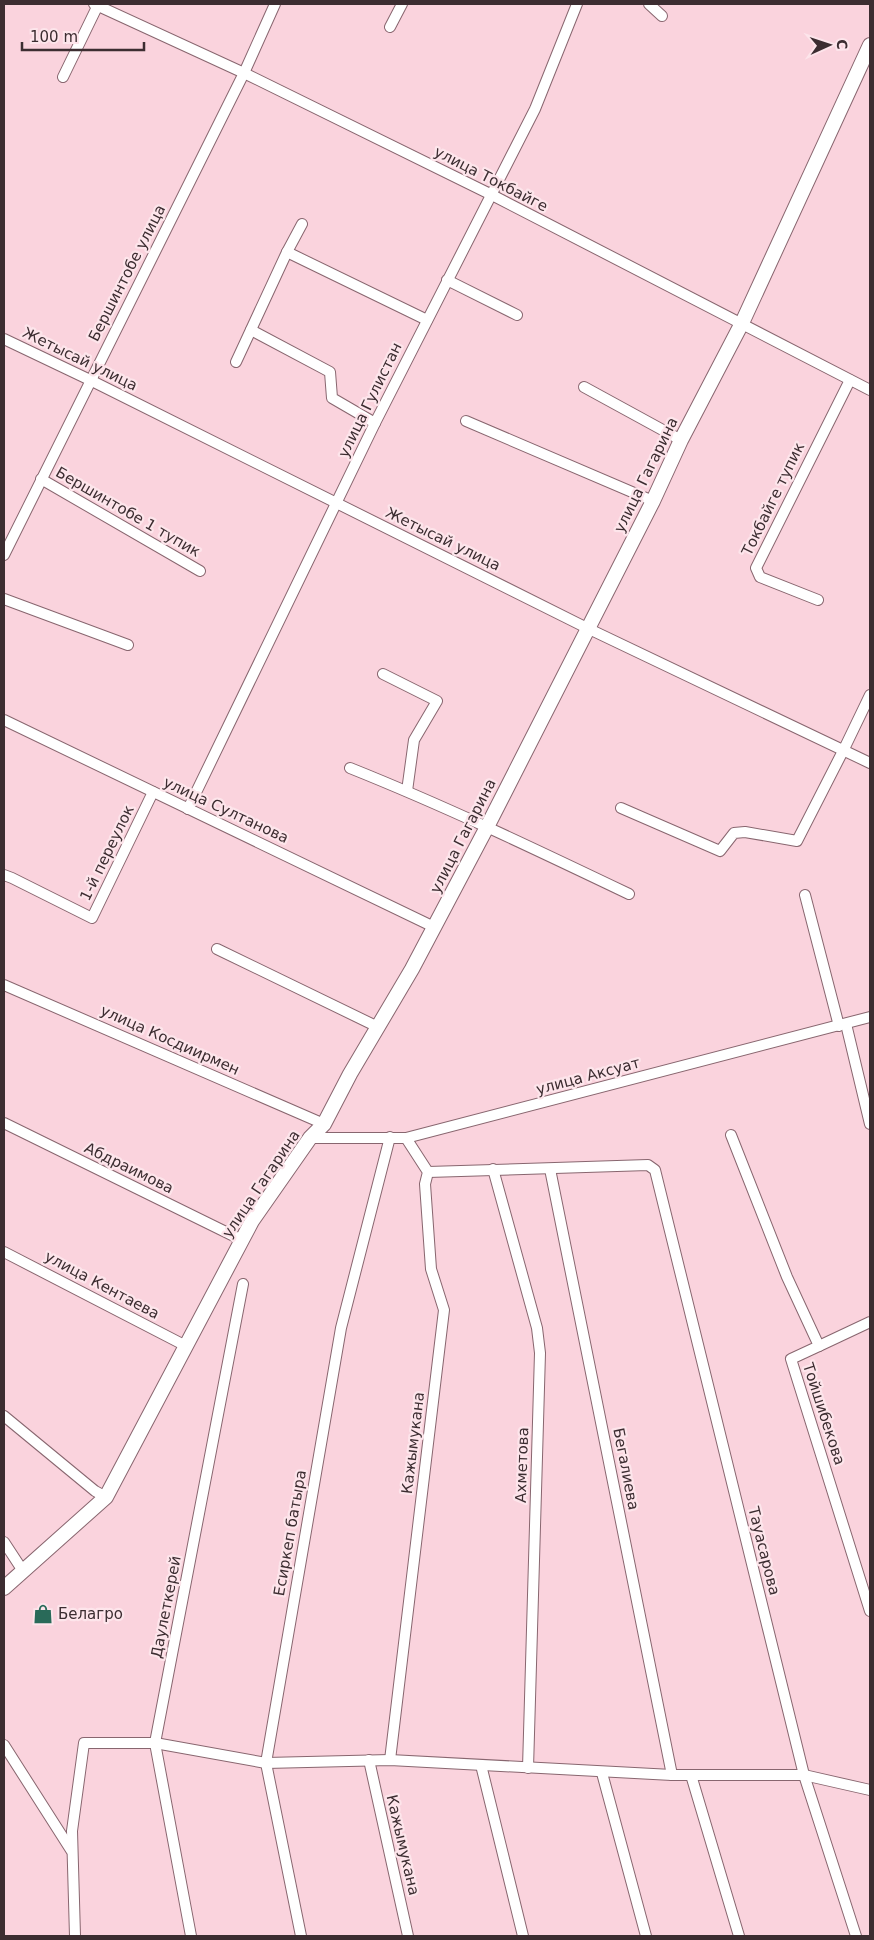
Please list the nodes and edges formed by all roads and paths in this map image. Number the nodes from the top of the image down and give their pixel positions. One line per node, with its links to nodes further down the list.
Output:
1 (275, 4): 9 (street, Бершинтобе улица)
2 (402, 4): 7 (street)
3 (577, 4): 11 (street, улица Гулистан)
4 (649, 4): 6 (street)
5 (96, 5): 9 (street, улица Токбайге); 10 (street)
6 (662, 16)
7 (390, 27)
8 (870, 46): 17 (main road, улица Гагарина)
9 (244, 73): 11 (street, улица Токбайге); 21 (street, Бершинтобе улица)
10 (63, 77)
11 (492, 195): 14 (street, улица Гулистан); 17 (street, улица Токбайге)
12 (302, 224): 13 (street)
13 (286, 252): 16 (street); 18 (street)
14 (447, 280): 15 (street); 16 (street, улица Гулистан)
15 (517, 315)
16 (427, 320): 26 (street, улица Гулистан)
17 (742, 322): 22 (street, улица Токбайге); 27 (main road, улица Гагарина)
18 (251, 330): 20 (street); 26 (street)
19 (4, 339): 21 (street, Жетысай улица)
20 (236, 362)
21 (90, 380): 28 (street, Бершинтобе улица); 30 (street, Жетысай улица)
22 (850, 380): 24 (street, улица Токбайге); 34 (street, Токбайге тупик)
23 (584, 387): 27 (street)
24 (870, 390)
25 (466, 421): 29 (street)
26 (375, 423): 30 (street, улица Гулистан)
27 (681, 440): 29 (main road, улица Гагарина)
28 (41, 479): 31 (street, Бершинтобе улица); 32 (street, Бершинтобе 1 тупик)
29 (653, 501): 35 (main road, улица Гагарина)
30 (337, 504): 35 (street, Жетысай улица); 46 (street, улица Гулистан)
31 (4, 555)
32 (200, 571)
33 (4, 599): 36 (street)
34 (818, 600)
35 (587, 628): 40 (street, Жетысай улица); 47 (main road, улица Гагарина)
36 (128, 645)
37 (383, 674): 43 (street)
38 (870, 695): 40 (street)
39 (4, 720): 44 (street, улица Султанова)
40 (844, 749): 41 (street, Жетысай улица); 45 (street)
41 (870, 762)
42 (350, 768): 43 (street)
43 (408, 791): 47 (street)
44 (153, 792): 46 (street, улица Султанова); 48 (street, 1-й переулок)
45 (621, 808)
46 (188, 809): 51 (street, улица Султанова)
47 (487, 827): 49 (street); 51 (main road, улица Гагарина)
48 (4, 875)
49 (629, 894)
50 (806, 895): 55 (street)
51 (434, 927): 56 (main road, улица Гагарина)
52 (217, 949): 56 (street)
53 (4, 985): 59 (street, улица Косдиирмен)
54 (870, 1018): 55 (street, улица Аксуат)
55 (843, 1025): 57 (street); 63 (street, улица Аксуат)
56 (378, 1027): 59 (main road, улица Гагарина)
57 (870, 1122)
58 (4, 1123): 67 (street, Абдраимова)
59 (324, 1124): 62 (main road, улица Гагарина)
60 (731, 1135): 72 (street, Тойшибекова)
61 (390, 1137): 62 (street, улица Аксуат); 63 (street, улица Аксуат); 83 (street, Есиркеп батыра)
62 (310, 1138): 67 (main road, улица Гагарина)
63 (406, 1138): 66 (street)
64 (493, 1169): 65 (street); 66 (street); 85 (street, Ахметова)
65 (550, 1169): 87 (street, Бегалиева); 89 (street, Тауасарова)
66 (428, 1172): 82 (street, Кажымукана)
67 (242, 1240): 71 (main road, улица Гагарина)
68 (4, 1252): 71 (street, улица Кентаева)
69 (243, 1284): 79 (street, Даулеткерей)
70 (870, 1322): 72 (street)
71 (186, 1346): 74 (main road, улица Гагарина)
72 (819, 1346): 78 (street, Тойшибекова)
73 (4, 1416): 74 (street)
74 (106, 1497): 76 (main road, улица Гагарина)
75 (4, 1542): 76 (street)
76 (23, 1571): 77 (main road, улица Гагарина)
77 (4, 1588)
78 (870, 1611)
79 (155, 1743): 83 (street); 91 (street); 93 (street, Даулеткерей)
80 (4, 1745): 91 (street)
81 (368, 1760): 82 (street); 83 (street); 95 (street, Кажымукана)
82 (390, 1760): 84 (street)
83 (266, 1763): 94 (street, Есиркеп батыра)
84 (481, 1764): 85 (street); 96 (street)
85 (528, 1768): 86 (street)
86 (602, 1772): 87 (street); 97 (street)
87 (672, 1775): 88 (street)
88 (691, 1775): 89 (street); 98 (street)
89 (804, 1775): 90 (street); 99 (street, Тауасарова)
90 (870, 1790)
91 (72, 1850): 92 (street)
92 (74, 1936)
93 (191, 1936)
94 (301, 1936)
95 (408, 1936)
96 (523, 1936)
97 (646, 1936)
98 (739, 1936)
99 (856, 1936)

